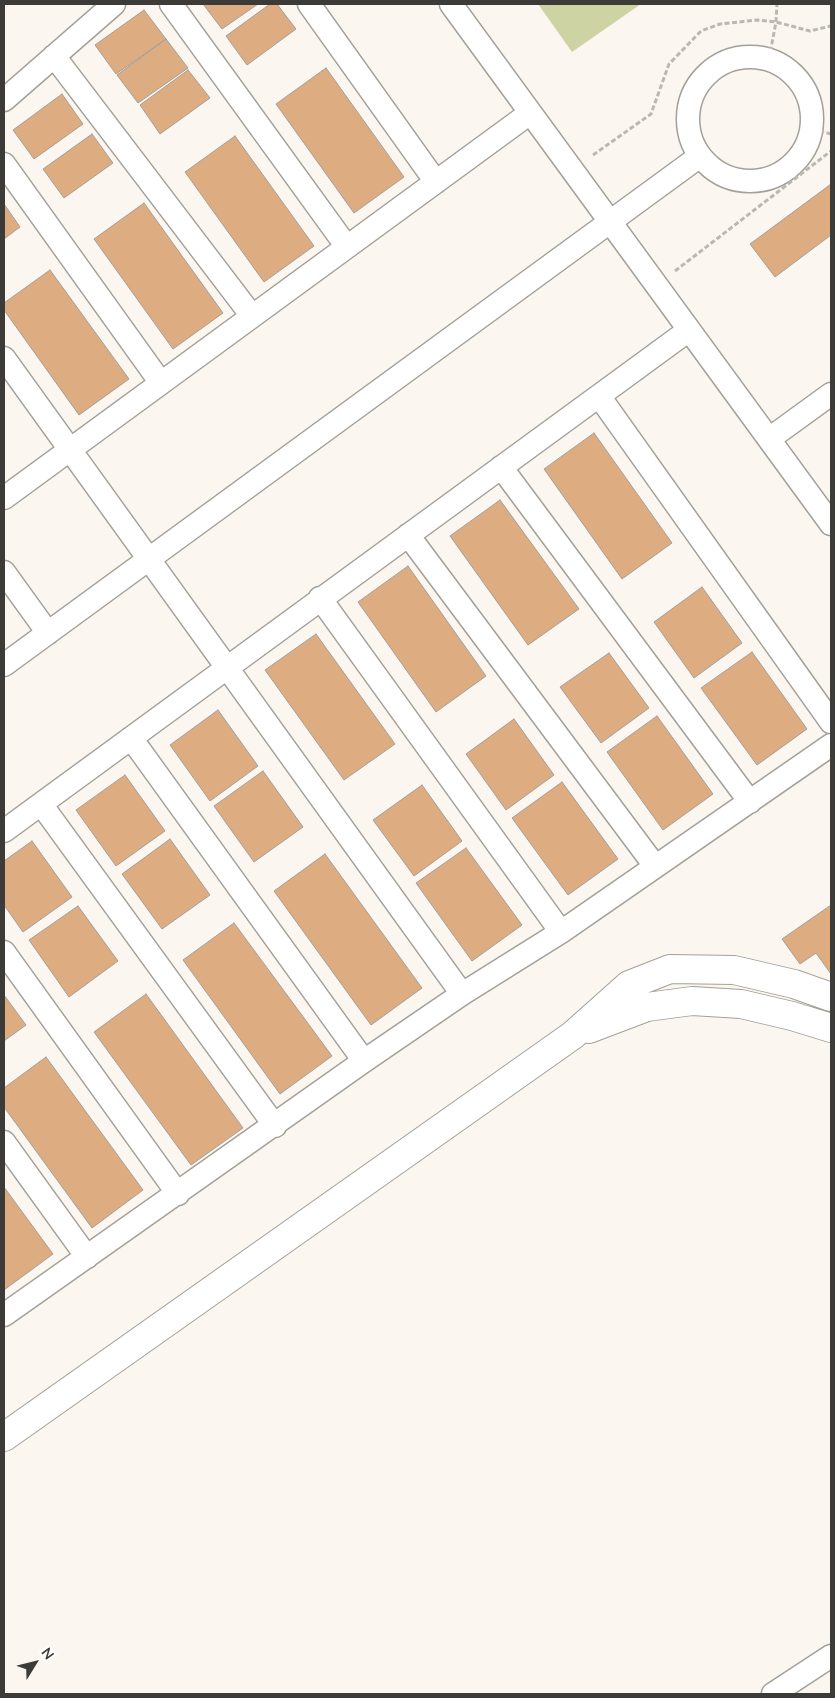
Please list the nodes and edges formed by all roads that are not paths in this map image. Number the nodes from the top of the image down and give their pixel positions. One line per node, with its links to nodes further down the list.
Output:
1 (114, 4): 5 (street)
2 (171, 4): 13 (street)
3 (309, 4): 11 (street)
4 (451, 4): 7 (street)
5 (54, 56): 6 (street); 14 (street)
6 (4, 100)
7 (530, 112): 11 (street); 12 (street)
8 (822, 131): 9 (street); 9 (street)
9 (700, 156): 12 (street)
10 (4, 164): 17 (street)
11 (436, 182): 13 (street)
12 (610, 222): 15 (street); 26 (street)
13 (347, 247): 14 (street)
14 (252, 316): 17 (street)
15 (689, 330): 19 (street); 20 (street)
16 (4, 358): 21 (street)
17 (162, 382): 21 (street)
18 (831, 394): 20 (street)
19 (599, 396): 22 (street); 32 (street)
20 (769, 439): 24 (street)
21 (70, 450): 23 (street); 26 (street)
22 (501, 467): 25 (street); 35 (street)
23 (4, 498)
24 (831, 524)
25 (408, 535): 28 (street); 38 (street)
26 (148, 559): 29 (street); 31 (street)
27 (4, 572): 29 (street)
28 (320, 598): 31 (street); 39 (street)
29 (48, 633): 30 (street)
30 (4, 665)
31 (226, 668): 33 (street); 41 (street)
32 (831, 722)
33 (131, 738): 36 (street); 45 (street)
34 (831, 745): 35 (street)
35 (750, 802): 38 (street)
36 (41, 804): 37 (street); 46 (street)
37 (4, 831)
38 (655, 866): 39 (street)
39 (561, 932): 41 (street)
40 (4, 952): 48 (street)
41 (462, 994): 45 (street)
42 (831, 997): 44 (street)
43 (831, 1028): 44 (street)
44 (573, 1035): 51 (street)
45 (364, 1061): 46 (street)
46 (274, 1126): 48 (street)
47 (4, 1142): 49 (street)
48 (178, 1194): 49 (street)
49 (87, 1256): 50 (street)
50 (4, 1315)
51 (4, 1437)
52 (831, 1656): 53 (street)
53 (773, 1694)

